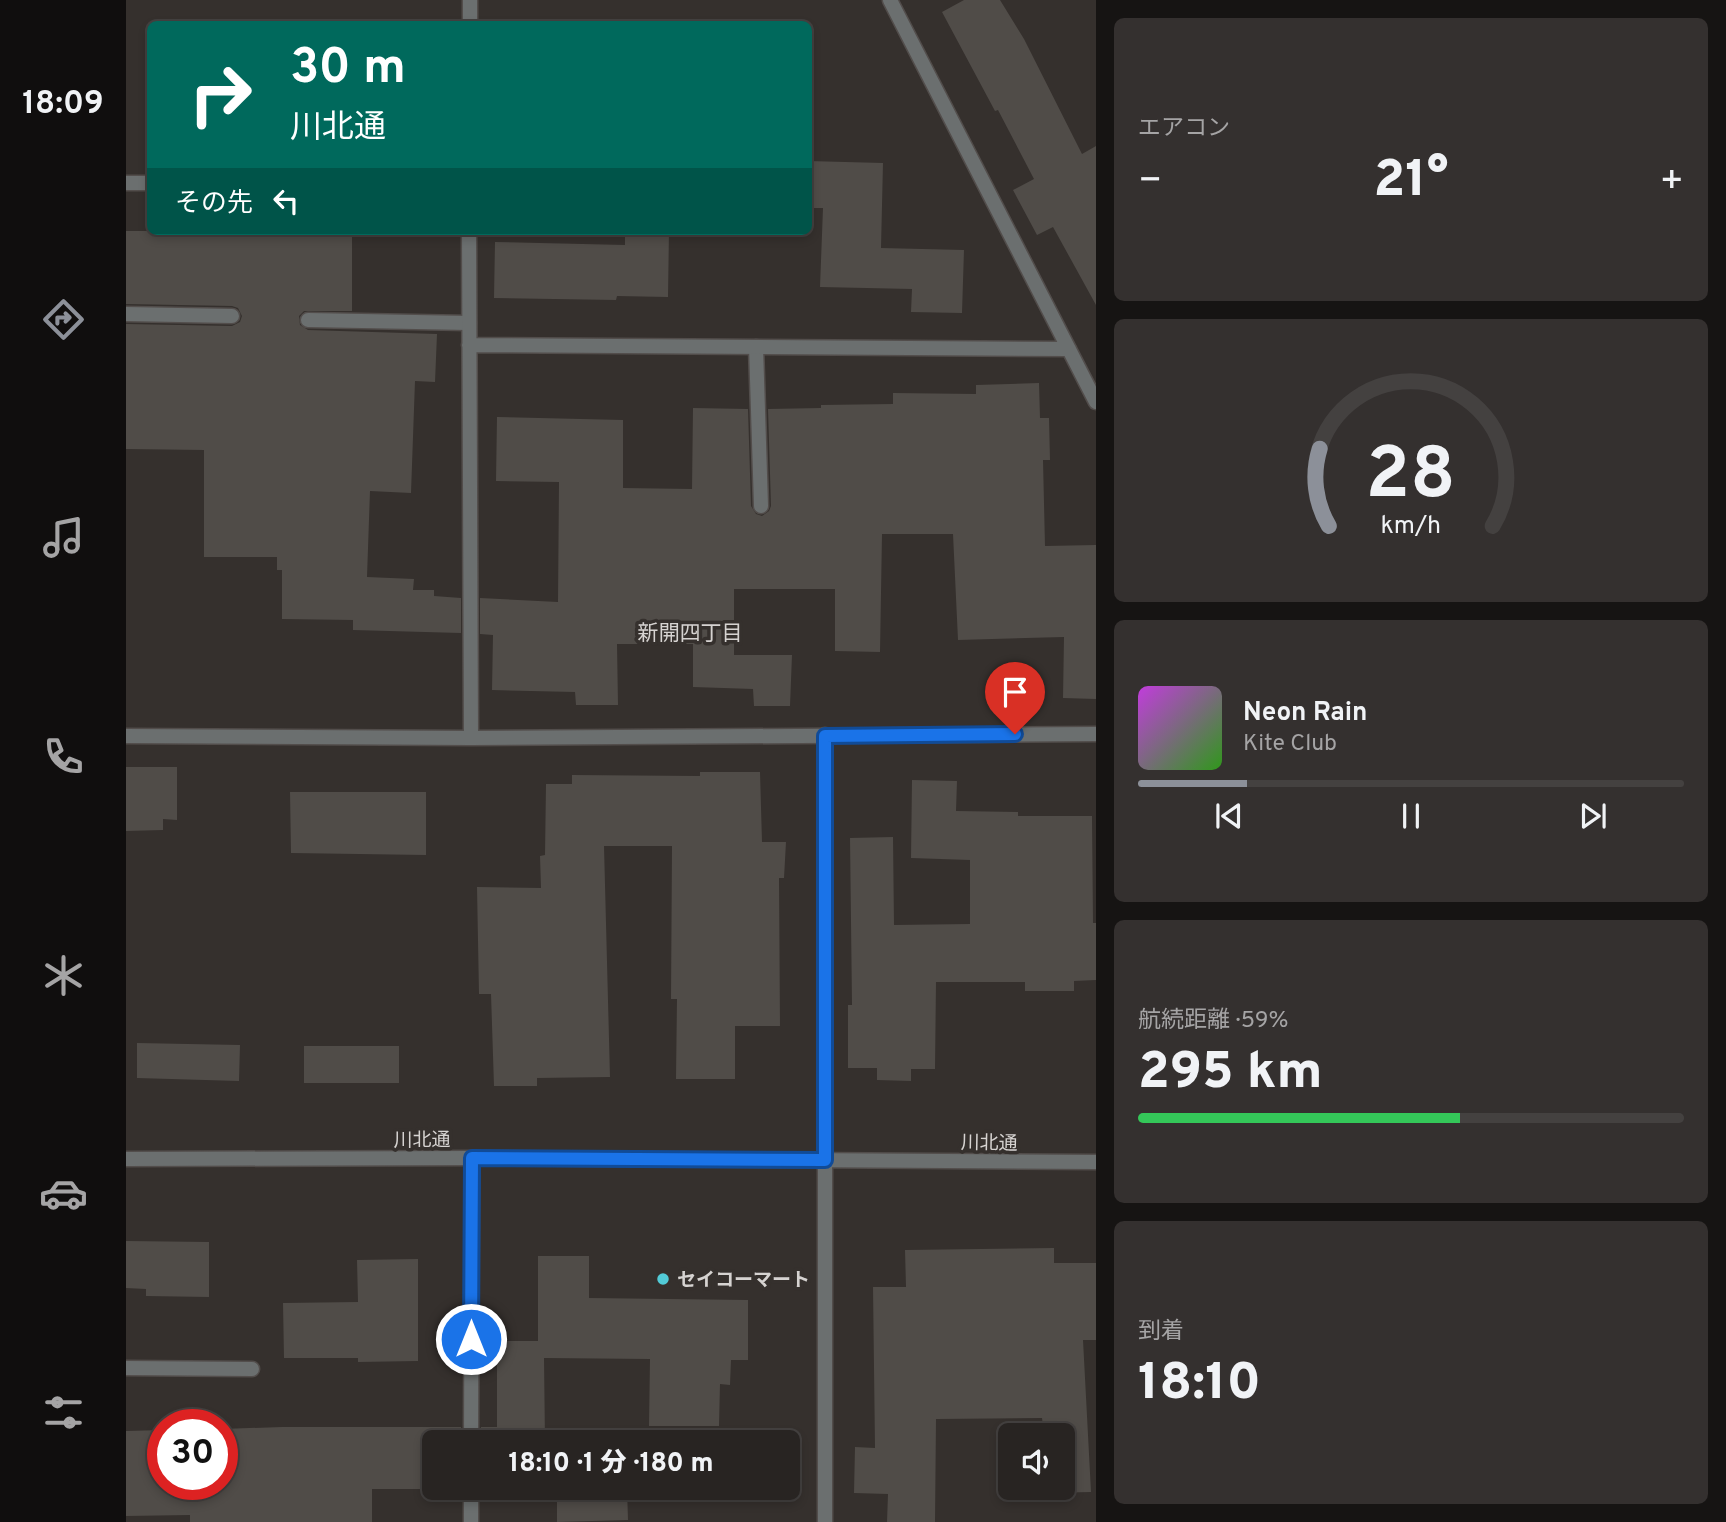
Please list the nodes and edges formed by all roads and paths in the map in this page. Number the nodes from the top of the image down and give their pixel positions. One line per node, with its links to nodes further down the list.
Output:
1 (470, 0): 3 (street)
2 (890, 0): 13 (street)
3 (470, 21)
4 (126, 183): 5 (street)
5 (147, 183)
6 (469, 235): 10 (street)
7 (126, 314): 8 (street)
8 (232, 316)
9 (308, 320): 10 (street)
10 (469, 323): 11 (street)
11 (469, 345): 12 (street); 19 (street)
12 (756, 347): 13 (street); 15 (street)
13 (1069, 349): 14 (street)
14 (1096, 402)
15 (761, 506)
16 (1096, 734): 18 (street)
17 (126, 736): 19 (street)
18 (825, 736): 19 (street); 22 (street)
19 (471, 738)
20 (472, 1158): 21 (street, 川北通); 22 (street, 川北通); 26 (street)
21 (126, 1159)
22 (825, 1160): 23 (street, 川北通); 29 (street)
23 (1096, 1162)
24 (126, 1368): 25 (street)
25 (252, 1369)
26 (471, 1430)
27 (471, 1500): 28 (street)
28 (471, 1522)
29 (825, 1522)

